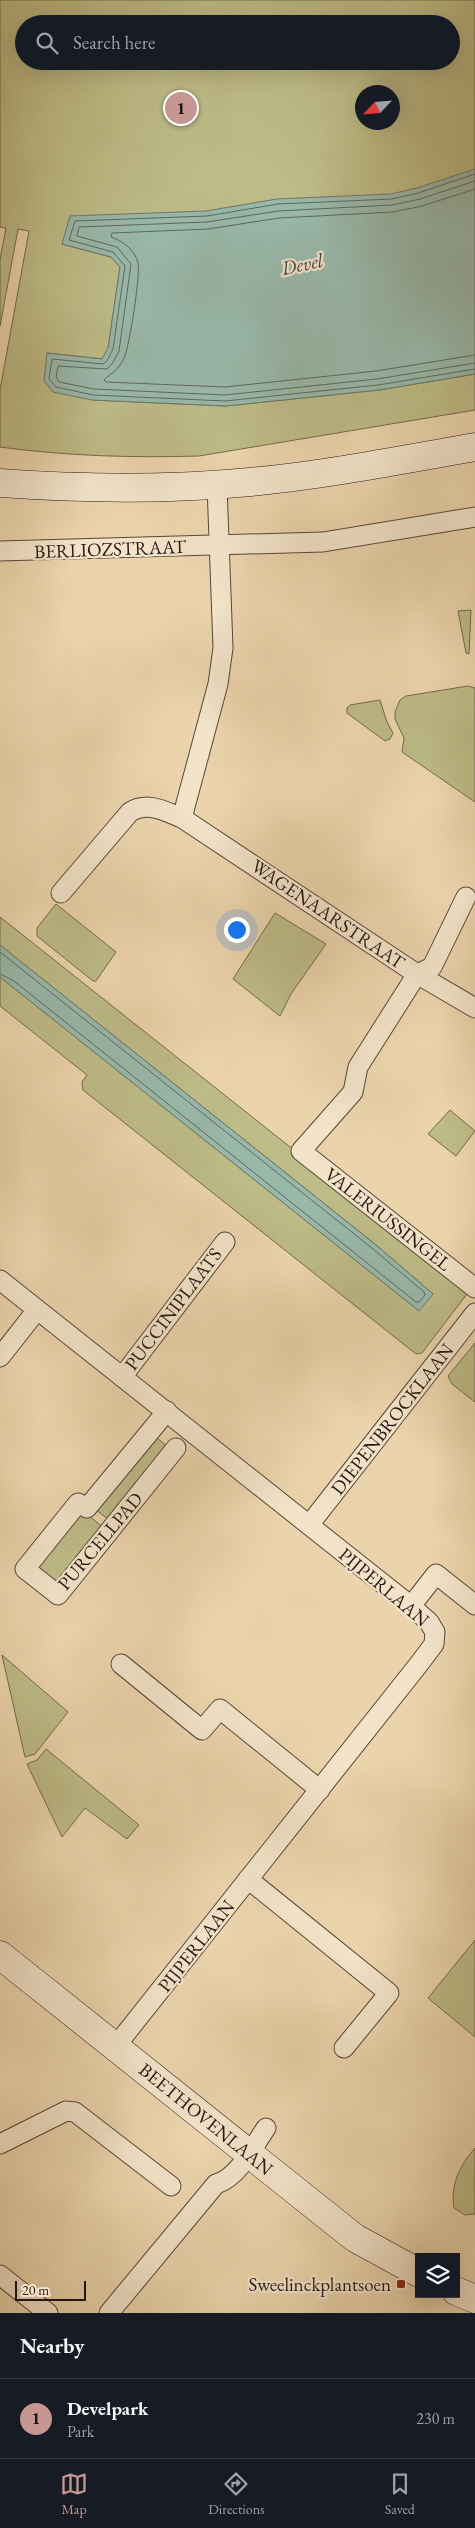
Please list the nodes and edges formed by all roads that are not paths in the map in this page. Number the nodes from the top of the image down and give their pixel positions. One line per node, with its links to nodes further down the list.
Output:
1 (475, 447): 3 (street)
2 (0, 483): 3 (street)
3 (217, 485): 5 (street)
4 (475, 517): 5 (street, BERLIOZSTRAAT)
5 (220, 544): 6 (street, BERLIOZSTRAAT); 7 (street)
6 (0, 551)
7 (182, 818): 8 (street, WAGENAARSTRAAT); 10 (street, WAGENAARSTRAAT)
8 (61, 893)
9 (466, 897): 10 (street)
10 (417, 974): 11 (street, WAGENAARSTRAAT); 14 (street, VALERIUSSINGEL)
11 (475, 1008)
12 (225, 1242): 18 (street, PUCCINIPLAATS)
13 (0, 1280): 15 (street, PIJPERLAAN)
14 (475, 1288)
15 (37, 1310): 17 (street); 18 (street, PIJPERLAAN)
16 (475, 1313): 22 (street, DIEPENBROCKLAAN)
17 (0, 1357)
18 (122, 1377): 19 (street, PIJPERLAAN)
19 (167, 1411): 21 (street, PURCELLPAD); 22 (street, PIJPERLAAN)
20 (176, 1448): 23 (street, PURCELLPAD)
21 (87, 1508): 23 (street); 23 (street, PURCELLPAD)
22 (309, 1525): 24 (street, PIJPERLAAN)
23 (112, 1528)
24 (411, 1606): 25 (street); 27 (street, PIJPERLAAN)
25 (475, 1606)
26 (121, 1664): 27 (street)
27 (320, 1790): 28 (street, PIJPERLAAN)
28 (248, 1880): 30 (street, PIJPERLAAN); 31 (street)
29 (0, 1955): 30 (street, BEETHOVENLAAN)
30 (115, 2047): 34 (street, BEETHOVENLAAN)
31 (344, 2048)
32 (266, 2128): 34 (street)
33 (0, 2144): 35 (street)
34 (249, 2153): 36 (street, BEETHOVENLAAN); 41 (street)
35 (171, 2186)
36 (415, 2271)
37 (0, 2275): 40 (street)
38 (460, 2293): 39 (street)
39 (475, 2299)
40 (48, 2313)
41 (109, 2313)

